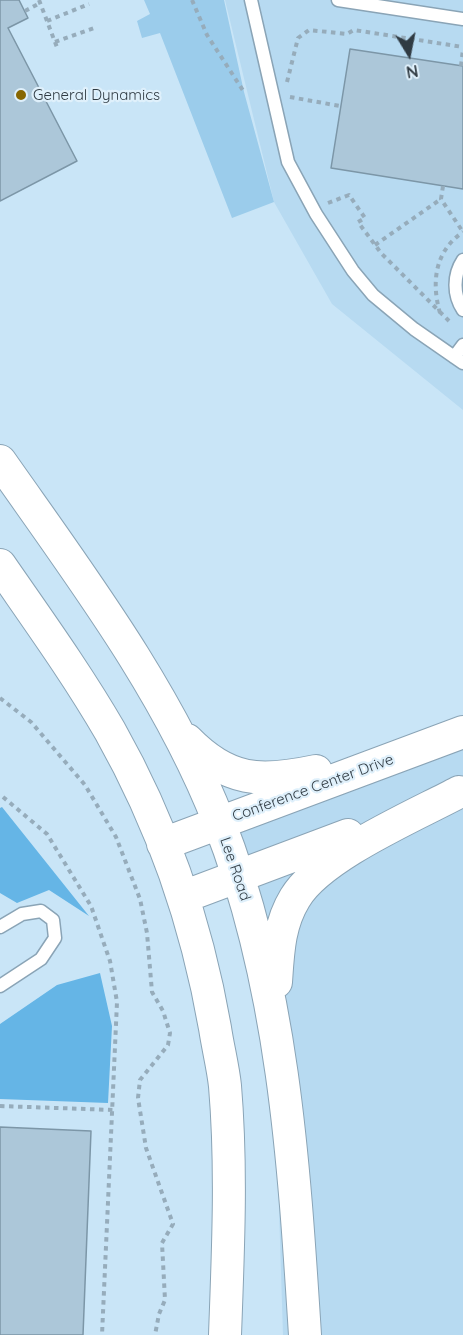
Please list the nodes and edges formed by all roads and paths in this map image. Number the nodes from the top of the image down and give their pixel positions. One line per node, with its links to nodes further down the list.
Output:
1 (192, 0): 14 (path)
2 (251, 0): 27 (lane)
3 (338, 0): 7 (lane)
4 (40, 2): 6 (path); 8 (path)
5 (89, 4): 8 (path)
6 (25, 11)
7 (463, 19)
8 (47, 21): 10 (path)
9 (97, 27): 10 (path)
10 (55, 42): 12 (path)
11 (463, 48): 13 (path); 15 (path)
12 (58, 50)
13 (461, 66)
14 (244, 92)
15 (289, 97): 16 (path); 17 (path)
16 (292, 104)
17 (340, 106)
18 (443, 186): 20 (path)
19 (322, 195): 22 (path)
20 (441, 199): 21 (path); 22 (path)
21 (463, 232)
22 (375, 245): 25 (path)
23 (463, 260): 24 (lane)
24 (463, 310)
25 (440, 314)
26 (463, 345): 27 (lane)
27 (459, 360)
28 (0, 461): 31 (street, Lee Road)
29 (0, 566): 36 (street)
30 (0, 698): 45 (path)
31 (172, 725): 32 (street); 35 (street, Lee Road)
32 (458, 734): 35 (street, Conference Center Drive)
33 (461, 791): 37 (street); 41 (street)
34 (1, 796): 43 (path)
35 (219, 822): 36 (street, Conference Center Drive); 37 (street, Lee Road)
36 (163, 844): 38 (street)
37 (238, 876): 38 (street); 41 (street, Lee Road)
38 (183, 897): 46 (street)
39 (0, 927): 40 (lane)
40 (0, 986)
41 (273, 1021): 47 (street, Lee Road)
42 (0, 1106): 43 (path)
43 (114, 1110): 44 (path)
44 (102, 1335)
45 (155, 1335)
46 (225, 1335)
47 (305, 1335)

